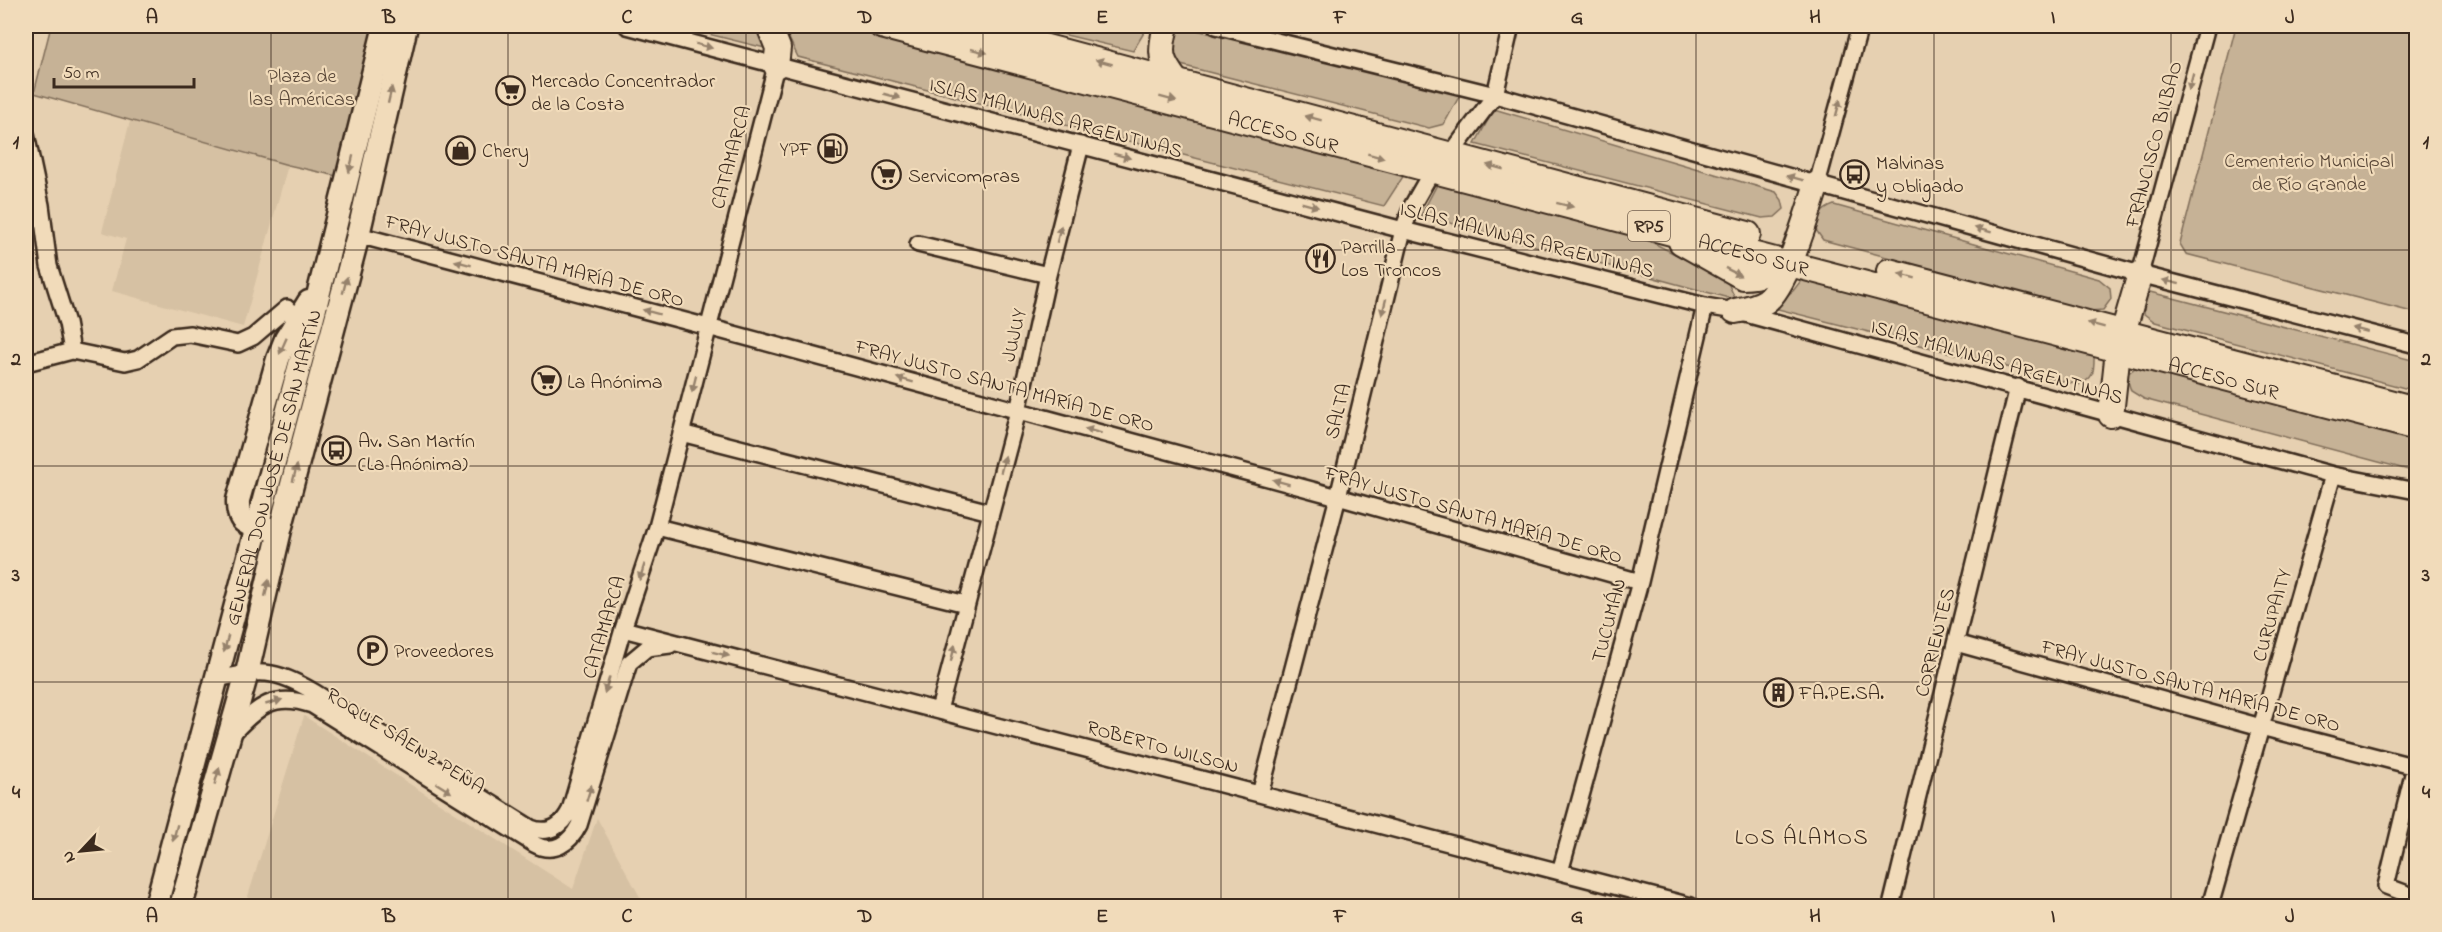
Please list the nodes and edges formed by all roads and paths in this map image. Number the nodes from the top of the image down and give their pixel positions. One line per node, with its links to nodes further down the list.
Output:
1 (385, 26): 26 (main road, GENERAL DON JOSÉ DE SAN MARTÍN, one-way to 26)
2 (406, 26): 21 (main road, GENERAL DON JOSÉ DE SAN MARTÍN, one-way to 2)
3 (627, 26): 12 (street, ISLAS MALVINAS ARGENTINAS, one-way to 12)
4 (769, 26): 12 (main road)
5 (882, 26): 18 (main road, ACCESO SUR / RP5, one-way to 18)
6 (968, 26): 13 (main road, ACCESO SUR / RP5, one-way to 6)
7 (1166, 26): 13 (main road)
8 (1216, 26): 14 (street)
9 (1511, 26): 14 (street)
10 (1860, 26): 19 (street, one-way to 10)
11 (2207, 26): 24 (street, FRANCISCO BILBAO, one-way to 24)
12 (776, 66): 16 (street, ISLAS MALVINAS ARGENTINAS, one-way to 16); 30 (street, CATAMARCA)
13 (1177, 82): 17 (main road, ACCESO SUR / RP5, one-way to 13)
14 (1495, 95): 17 (street, SALTA); 19 (street, one-way to 14)
15 (26, 134): 33 (street)
16 (1081, 145): 20 (street, ISLAS MALVINAS ARGENTINAS, one-way to 20); 25 (street, JUJUY, one-way to 16)
17 (1450, 155): 18 (street, SALTA); 23 (main road, ACCESO SUR / RP5, one-way to 17)
18 (1432, 171): 20 (street, SALTA); 23 (main road, ACCESO SUR / RP5, one-way to 23)
19 (1817, 184): 23 (main road); 24 (street, one-way to 19)
20 (1403, 230): 27 (street, ISLAS MALVINAS ARGENTINAS); 43 (street, SALTA, one-way to 43)
21 (358, 236): 30 (street, FRAY JUSTO SANTA MARÍA DE ORO, one-way to 21); 47 (main road, GENERAL DON JOSÉ DE SAN MARTÍN, one-way to 21)
22 (918, 244): 25 (street)
23 (1792, 254): 28 (main road); 31 (main road, ACCESO SUR / RP5)
24 (2139, 274): 31 (main road); 32 (street, one-way to 24)
25 (1048, 275): 37 (street, JUJUY)
26 (322, 277): 29 (main road); 45 (main road, GENERAL DON JOSÉ DE SAN MARTÍN)
27 (1705, 306): 28 (street, ISLAS MALVINAS ARGENTINAS); 48 (street, TUCUMÁN)
28 (1735, 311): 35 (street, ISLAS MALVINAS ARGENTINAS)
29 (298, 321): 33 (street); 45 (main road, one-way to 45)
30 (708, 327): 37 (street, FRAY JUSTO SANTA MARÍA DE ORO, one-way to 30); 40 (street, CATAMARCA, one-way to 40)
31 (2120, 341): 36 (main road, ACCESO SUR / RP5); 38 (main road); 39 (main road, ACCESO SUR / RP5)
32 (2416, 345)
33 (72, 351): 34 (street)
34 (26, 363)
35 (2018, 387): 38 (street, ISLAS MALVINAS ARGENTINAS); 51 (street, CORRIENTES)
36 (2416, 409)
37 (1018, 411): 43 (street, FRAY JUSTO SANTA MARÍA DE ORO, one-way to 37); 44 (street, JUJUY, one-way to 37)
38 (2111, 415): 41 (street, ISLAS MALVINAS ARGENTINAS)
39 (2416, 428)
40 (681, 433): 44 (street); 46 (street, CATAMARCA)
41 (2333, 475): 42 (street, ISLAS MALVINAS ARGENTINAS); 56 (street, CURUPAITY)
42 (2416, 491)
43 (1338, 497): 48 (street, FRAY JUSTO SANTA MARÍA DE ORO); 59 (street, SALTA)
44 (990, 512): 49 (street, JUJUY)
45 (257, 526): 47 (main road); 54 (main road, GENERAL DON JOSÉ DE SAN MARTÍN, one-way to 54)
46 (657, 527): 49 (street); 50 (street, CATAMARCA, one-way to 50)
47 (280, 530): 53 (main road, GENERAL DON JOSÉ DE SAN MARTÍN, one-way to 47)
48 (1640, 582): 62 (street, TUCUMÁN)
49 (966, 604): 55 (street, JUJUY, one-way to 49)
50 (623, 629): 52 (street, ROBERTO WILSON); 60 (street, CATAMARCA, one-way to 60)
51 (1956, 643): 56 (street, FRAY JUSTO SANTA MARÍA DE ORO); 67 (street, CORRIENTES)
52 (690, 646): 55 (street, ROBERTO WILSON, one-way to 55); 61 (street, CATAMARCA, one-way to 52)
53 (247, 673): 54 (street, ROQUE SÁENZ PEÑA); 57 (main road, GENERAL DON JOSÉ DE SAN MARTÍN); 60 (street, ROQUE SÁENZ PEÑA)
54 (216, 680): 64 (main road, GENERAL DON JOSÉ DE SAN MARTÍN, one-way to 64)
55 (939, 710): 59 (street, ROBERTO WILSON)
56 (2261, 727): 58 (street, FRAY JUSTO SANTA MARÍA DE ORO); 68 (street, CURUPAITY)
57 (229, 737): 61 (street, ROQUE SÁENZ PEÑA, one-way to 61); 65 (main road, GENERAL DON JOSÉ DE SAN MARTÍN, one-way to 57)
58 (2416, 766): 63 (street)
59 (1260, 794): 62 (street, ROBERTO WILSON)
60 (555, 828)
61 (564, 844)
62 (1560, 872): 66 (street, ROBERTO WILSON)
63 (2410, 895)
64 (156, 906)
65 (181, 906)
66 (1691, 906)
67 (1891, 906)
68 (2210, 906)

